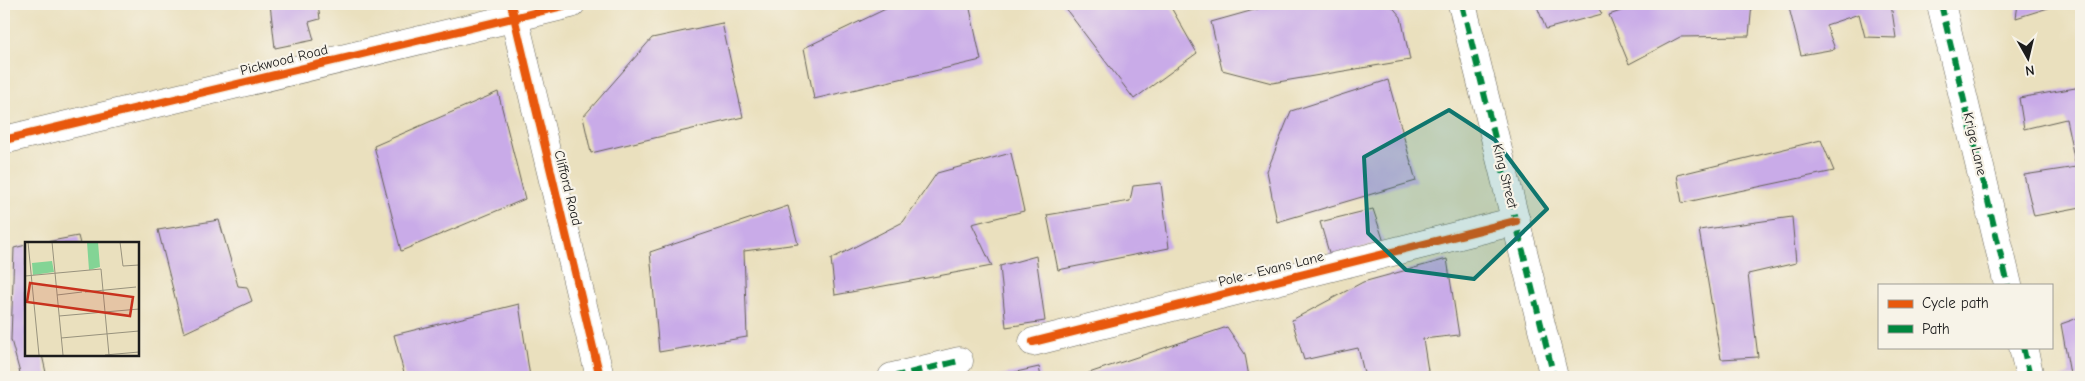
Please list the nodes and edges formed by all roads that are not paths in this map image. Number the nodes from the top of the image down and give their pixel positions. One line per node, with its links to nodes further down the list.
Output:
1 (570, 4): 4 (street, Pickwood Road)
2 (1462, 4): 6 (street, King Street)
3 (1941, 4): 7 (street, Krige Lane)
4 (512, 10): 5 (street, Pickwood Road); 11 (street, Clifford Road)
5 (4, 140)
6 (1516, 221): 8 (street, Pole - Evans Lane); 13 (street, King Street)
7 (2008, 284)
8 (1032, 342)
9 (2023, 348): 14 (street)
10 (959, 361): 12 (street)
11 (600, 377)
12 (892, 377)
13 (1554, 377)
14 (2030, 377)

